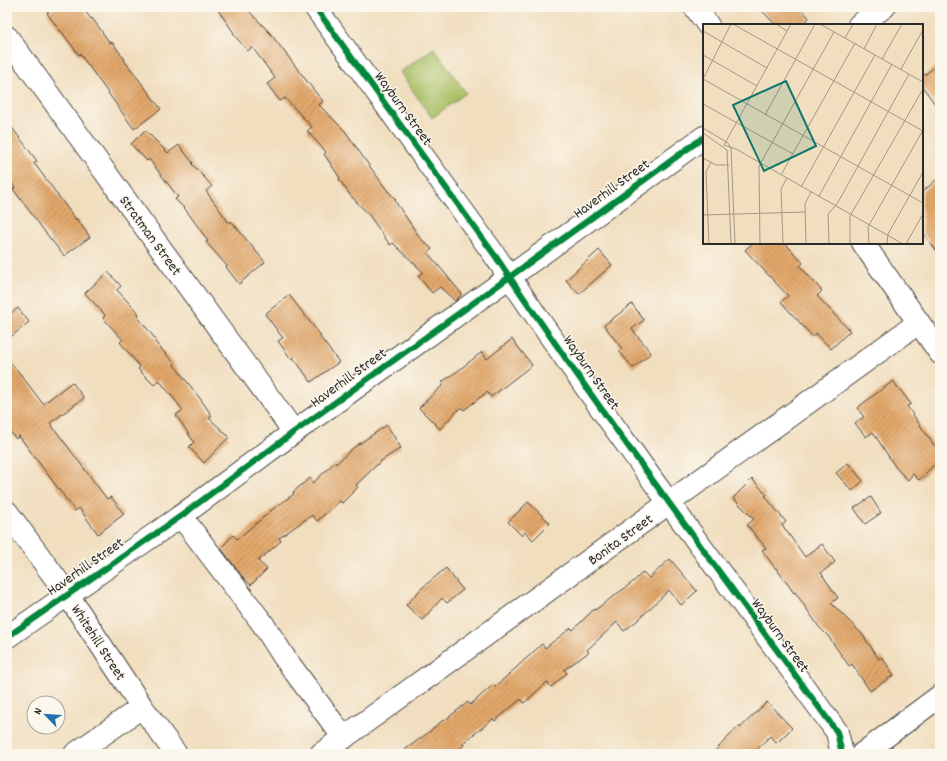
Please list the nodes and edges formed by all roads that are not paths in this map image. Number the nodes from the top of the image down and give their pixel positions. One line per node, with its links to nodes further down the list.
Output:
1 (314, 7): 9 (street, Wayburn Street)
2 (694, 7): 4 (street)
3 (884, 7): 5 (street)
4 (707, 24)
5 (860, 24)
6 (7, 38): 12 (street, Stratman Street)
7 (703, 138): 9 (street, Haverhill Street)
8 (863, 244): 10 (street)
9 (510, 277): 12 (street, Haverhill Street); 13 (street, Wayburn Street)
10 (918, 323): 11 (street); 13 (street, Bonita Street)
11 (940, 353)
12 (294, 432): 15 (street, Haverhill Street)
13 (669, 503): 20 (street, Bonita Street); 24 (street, Wayburn Street)
14 (7, 512): 16 (street, Whitehill Street)
15 (181, 516): 16 (street, Haverhill Street); 20 (street)
16 (67, 594): 17 (street, Haverhill Street); 19 (street, Whitehill Street)
17 (7, 637)
18 (940, 696): 25 (street)
19 (142, 707): 21 (street); 22 (street, Whitehill Street)
20 (344, 738): 23 (street, Bonita Street)
21 (75, 754)
22 (176, 754)
23 (321, 754)
24 (842, 754)
25 (862, 754)

